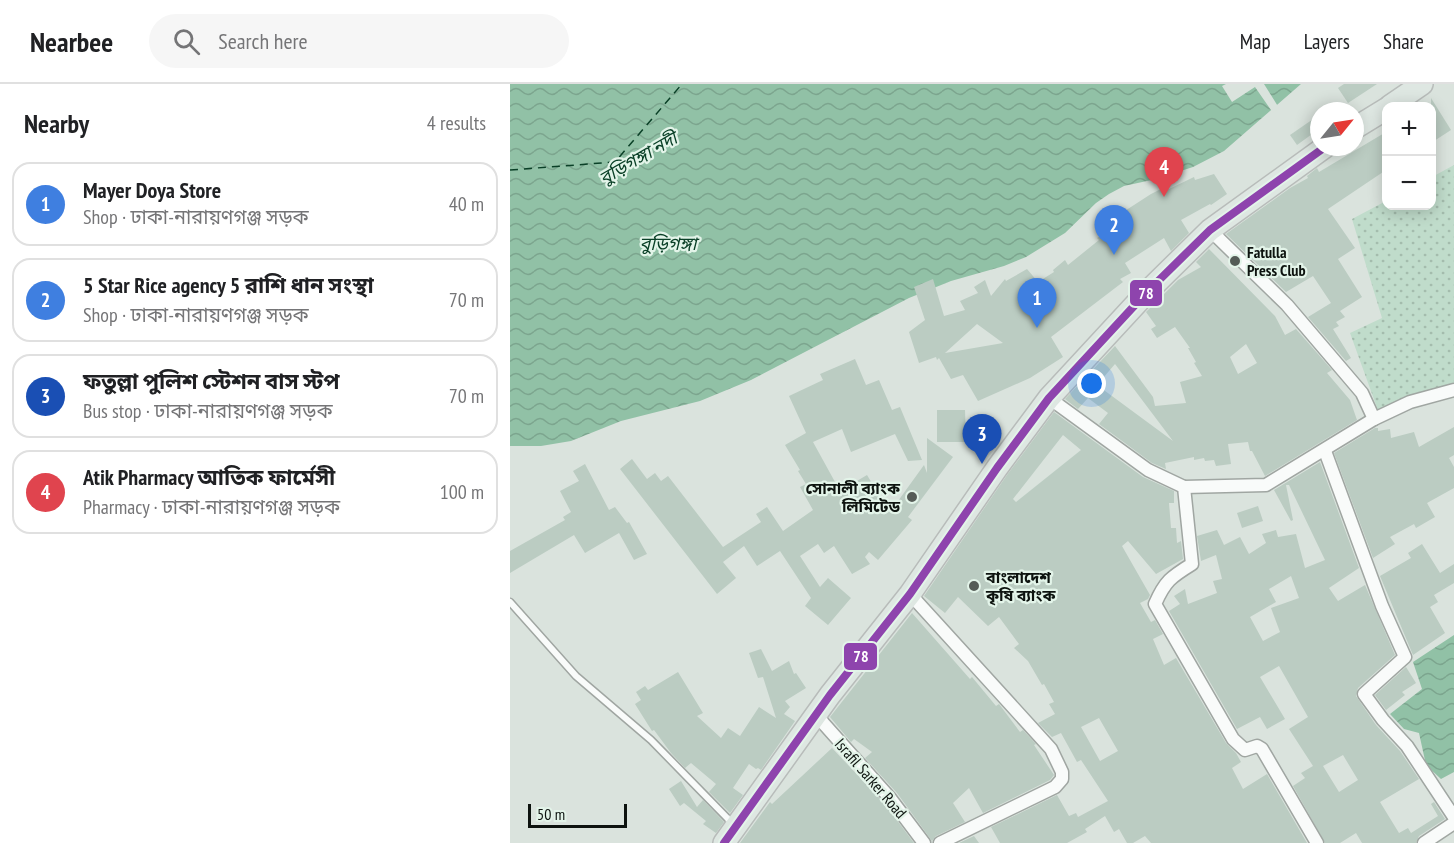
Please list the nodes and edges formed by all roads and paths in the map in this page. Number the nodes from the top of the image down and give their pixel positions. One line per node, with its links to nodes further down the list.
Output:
1 (1422, 84): 2 (highway)
2 (1396, 102)
3 (1382, 111): 4 (highway)
4 (1364, 122)
5 (1313, 156): 6 (highway)
6 (1210, 230): 8 (highway); 9 (street)
7 (1454, 390): 9 (street)
8 (1050, 398): 11 (street); 12 (highway)
9 (1374, 419): 10 (street)
10 (1325, 451): 11 (street); 15 (street)
11 (1184, 487): 20 (street)
12 (910, 594): 14 (highway); 19 (street)
13 (510, 602): 17 (lane)
14 (816, 715): 17 (highway); 18 (street, Israfil Sarker Road)
15 (1454, 817)
16 (1454, 823): 21 (street)
17 (730, 835)
18 (924, 843)
19 (940, 843)
20 (1317, 843)
21 (1424, 843)

